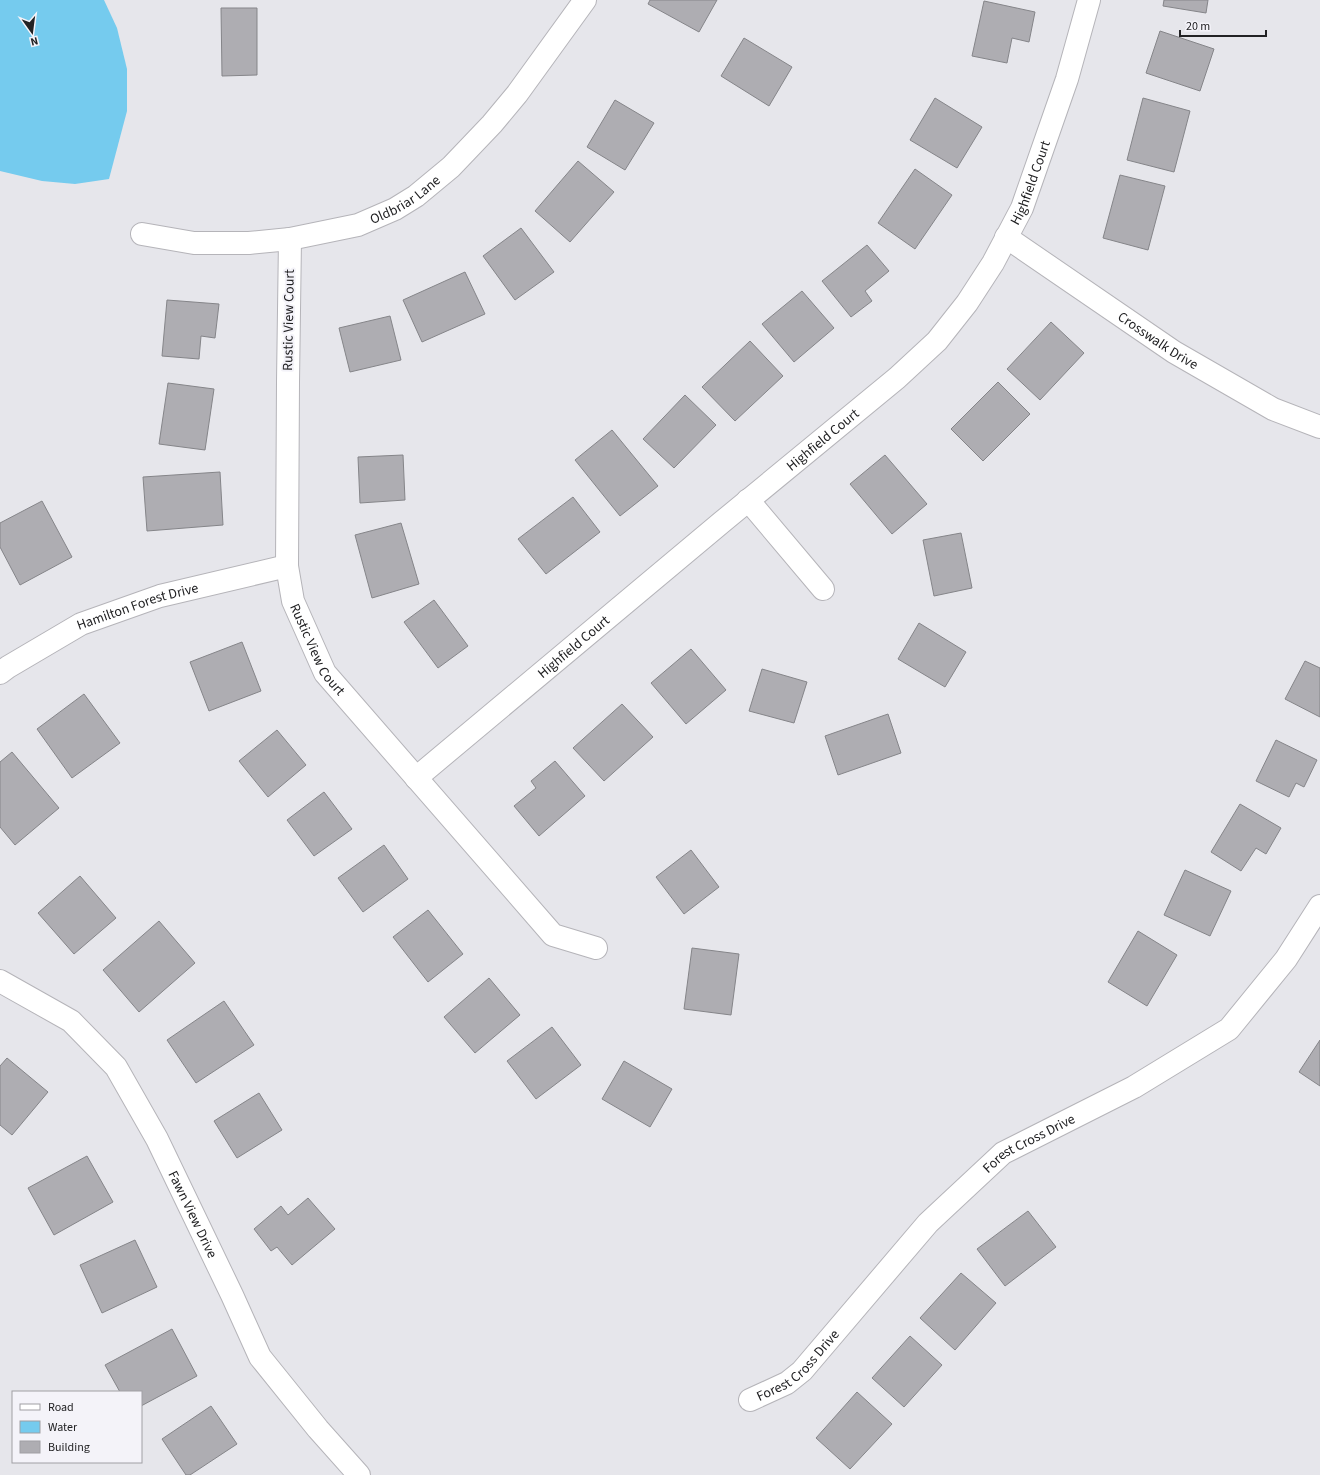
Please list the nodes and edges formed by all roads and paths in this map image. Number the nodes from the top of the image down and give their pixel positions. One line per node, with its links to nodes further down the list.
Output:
1 (585, 0): 5 (street, Oldbriar Lane)
2 (1089, 0): 4 (street, Highfield Court)
3 (142, 234): 5 (street, Oldbriar Lane)
4 (1006, 237): 6 (street, Crosswalk Drive); 7 (street, Highfield Court)
5 (290, 239): 8 (street, Rustic View Court)
6 (1320, 427)
7 (748, 500): 9 (street); 11 (street, Highfield Court)
8 (287, 566): 10 (street, Hamilton Forest Drive); 11 (street, Rustic View Court)
9 (823, 589)
10 (0, 673)
11 (416, 778): 13 (street, Rustic View Court)
12 (1320, 906): 15 (street, Forest Cross Drive)
13 (596, 948)
14 (0, 981): 16 (street, Fawn View Drive)
15 (750, 1400)
16 (359, 1475)

